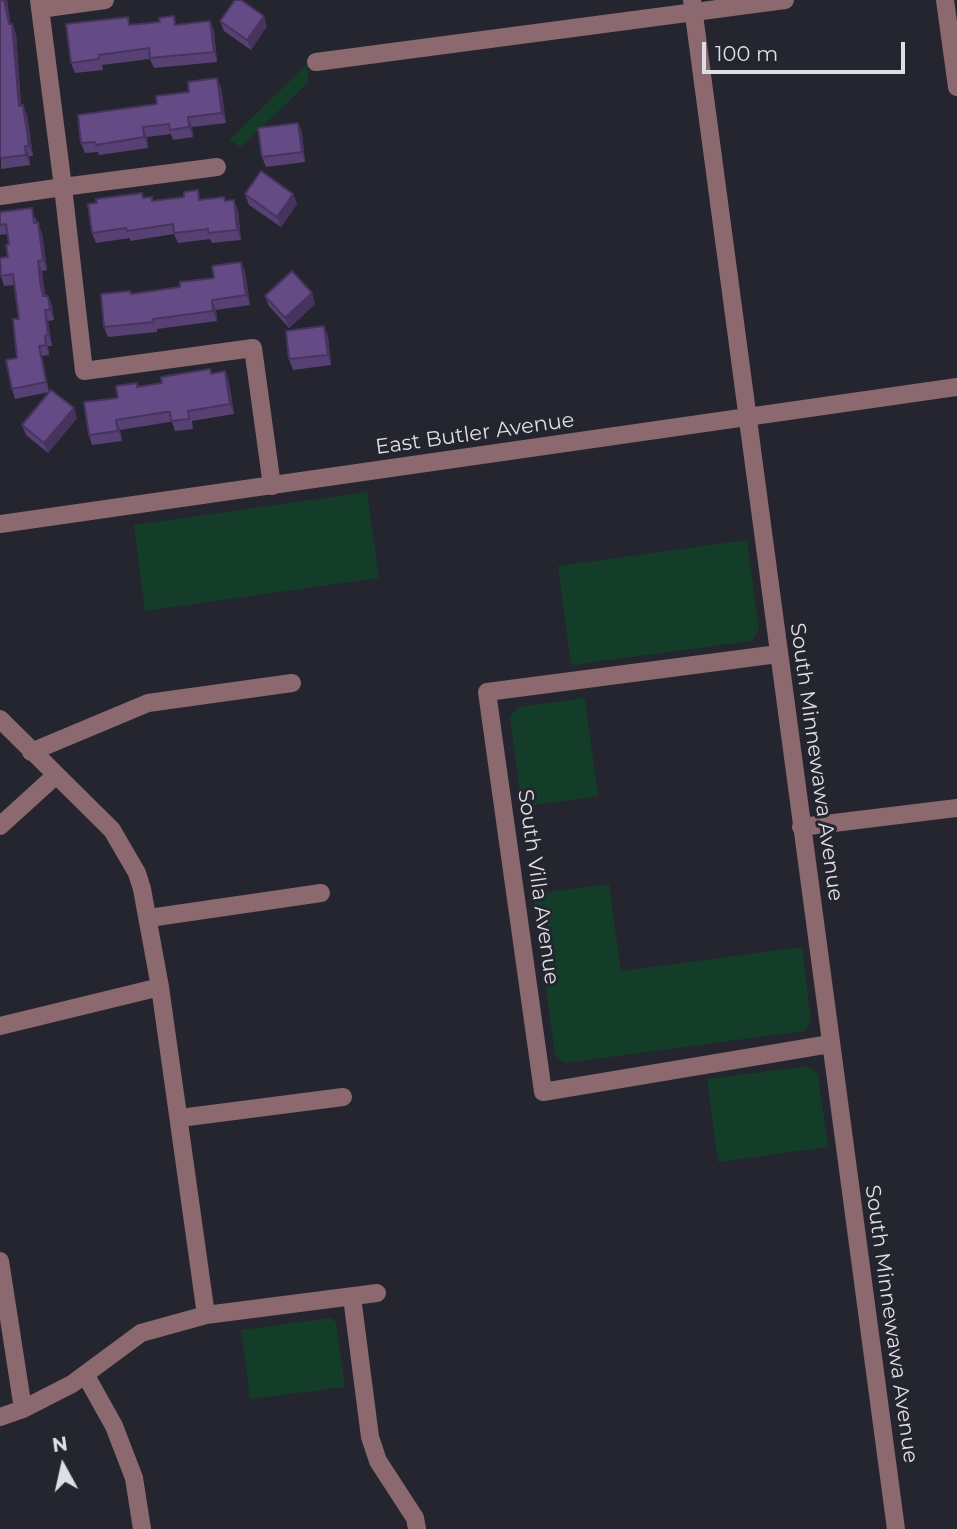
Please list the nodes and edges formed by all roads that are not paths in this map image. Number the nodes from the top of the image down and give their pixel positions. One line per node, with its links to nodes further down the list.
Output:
1 (105, 0): 4 (street)
2 (785, 0): 5 (street)
3 (945, 0): 7 (street)
4 (39, 5): 9 (street)
5 (693, 6): 6 (street); 12 (street, South Minnewawa Avenue)
6 (316, 62)
7 (957, 87)
8 (217, 167): 9 (street)
9 (63, 187): 10 (street); 13 (street)
10 (0, 196)
11 (957, 387): 12 (street, East Butler Avenue)
12 (748, 417): 13 (street, East Butler Avenue); 15 (street, South Minnewawa Avenue)
13 (272, 486): 14 (street, East Butler Avenue)
14 (0, 524)
15 (778, 654): 22 (street, South Minnewawa Avenue); 27 (street, South Villa Avenue)
16 (292, 684): 18 (street)
17 (0, 719): 18 (street)
18 (32, 752): 19 (street)
19 (55, 776): 21 (street); 24 (street)
20 (957, 808): 22 (street)
21 (0, 826)
22 (802, 827): 27 (street, South Minnewawa Avenue)
23 (321, 893): 24 (street)
24 (149, 918): 25 (street)
25 (160, 987): 26 (street); 29 (street)
26 (0, 1026)
27 (830, 1044): 39 (street, South Minnewawa Avenue)
28 (343, 1097): 29 (street)
29 (180, 1118): 33 (street)
30 (0, 1261): 35 (street)
31 (377, 1293): 32 (street)
32 (352, 1297): 33 (street); 38 (street)
33 (206, 1315): 34 (street)
34 (85, 1374): 35 (street); 37 (street)
35 (23, 1409): 36 (street)
36 (0, 1417)
37 (142, 1529)
38 (416, 1529)
39 (896, 1529)

